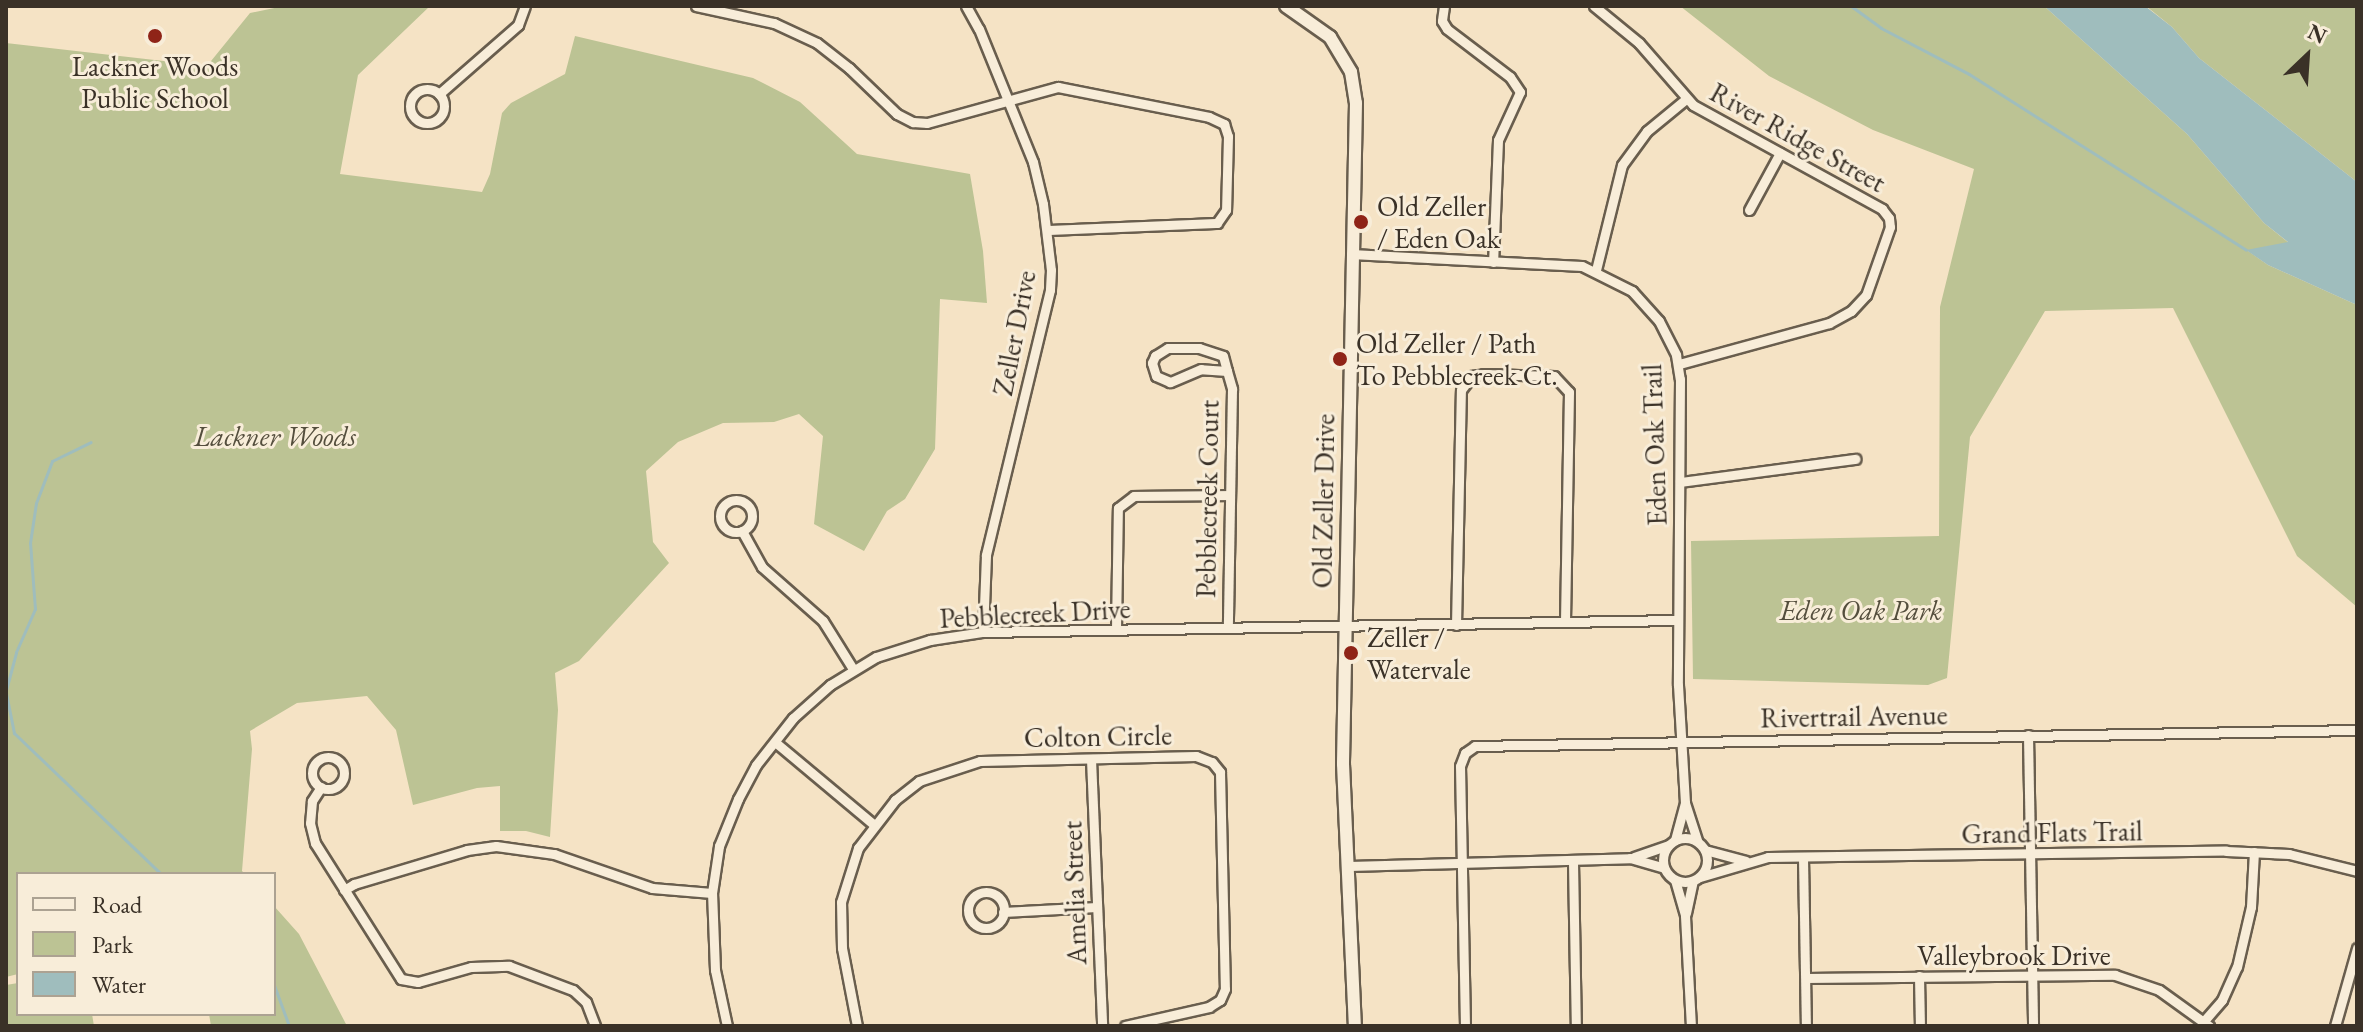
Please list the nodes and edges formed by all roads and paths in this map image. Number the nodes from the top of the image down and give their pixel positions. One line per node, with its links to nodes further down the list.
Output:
1 (525, 6): 7 (street)
2 (696, 6): 9 (street)
3 (966, 6): 9 (street, Zeller Drive)
4 (1286, 6): 13 (street, Old Zeller Drive)
5 (1444, 6): 14 (street)
6 (1594, 6): 8 (street)
7 (439, 94)
8 (1686, 99): 10 (street, River Ridge Street); 15 (street)
9 (1008, 100): 12 (street, Zeller Drive); 12 (street)
10 (1780, 153): 11 (street); 16 (street, River Ridge Street)
11 (1749, 210)
12 (1047, 230): 28 (street, Zeller Drive)
13 (1351, 254): 14 (street, Eden Oak Trail); 25 (street, Old Zeller Drive)
14 (1493, 262): 15 (street, Eden Oak Trail)
15 (1596, 270): 16 (street, Eden Oak Trail)
16 (1679, 364): 19 (street, Eden Oak Trail)
17 (1227, 371): 17 (street, Pebblecreek Court); 20 (street, Pebblecreek Court)
18 (1855, 459): 19 (street)
19 (1680, 482): 22 (street, Eden Oak Trail)
20 (1229, 495): 26 (street, Pebblecreek Court); 27 (street)
21 (742, 531): 29 (street)
22 (1676, 620): 23 (street, Pebblecreek Drive); 32 (street, Eden Oak Trail)
23 (1565, 622): 24 (street, Pebblecreek Drive); 24 (street)
24 (1456, 625): 25 (street, Pebblecreek Drive)
25 (1345, 627): 26 (street, Pebblecreek Drive); 48 (street, Old Zeller Drive)
26 (1228, 628): 27 (street, Pebblecreek Drive)
27 (1116, 629): 28 (street, Pebblecreek Drive)
28 (983, 632): 29 (street, Pebblecreek Drive)
29 (853, 669): 33 (street, Pebblecreek Drive)
30 (2357, 730): 31 (street, Rivertrail Avenue)
31 (2028, 735): 32 (street, Rivertrail Avenue); 42 (street)
32 (1680, 741): 36 (street, Eden Oak Trail); 47 (street, Rivertrail Avenue)
33 (775, 742): 37 (street); 54 (street, Pebblecreek Drive)
34 (1091, 759): 37 (street, Colton Circle); 55 (street, Amelia Street); 67 (street, Colton Circle)
35 (321, 787): 53 (street)
36 (1685, 803): 38 (street, Eden Oak Trail); 39 (street, Eden Oak Trail)
37 (873, 824): 65 (street, Colton Circle)
38 (1697, 841): 39 (street); 40 (street)
39 (1672, 842): 43 (street); 49 (street)
40 (1705, 850): 45 (street, Grand Flats Trail); 51 (street)
41 (2254, 852): 42 (street, Grand Flats Trail); 50 (street, Grand Flats Trail); 62 (street)
42 (2030, 854): 44 (street, Grand Flats Trail); 59 (street)
43 (1630, 858): 46 (street); 49 (street)
44 (1803, 858): 45 (street, Grand Flats Trail); 61 (street)
45 (1746, 861): 51 (street, Grand Flats Trail)
46 (1573, 862): 47 (street); 70 (street)
47 (1462, 863): 48 (street); 69 (street)
48 (1349, 866): 68 (street, Old Zeller Drive)
49 (1664, 868): 52 (street)
50 (2357, 871)
51 (1697, 879): 52 (street); 57 (street)
52 (1675, 880): 57 (street)
53 (344, 890): 54 (street); 63 (street)
54 (712, 893): 64 (street, Pebblecreek Drive)
55 (1097, 907): 56 (street); 66 (street, Amelia Street)
56 (1003, 912)
57 (1685, 916): 71 (street)
58 (2357, 948): 75 (street)
59 (2032, 974): 60 (street, Valleybrook Drive); 62 (street, Valleybrook Drive); 74 (street)
60 (1919, 976): 61 (street, Valleybrook Drive); 73 (street)
61 (1806, 978): 72 (street)
62 (2206, 1024)
63 (595, 1026)
64 (727, 1026)
65 (857, 1026)
66 (1102, 1026)
67 (1125, 1026)
68 (1355, 1026)
69 (1465, 1026)
70 (1576, 1026)
71 (1691, 1026)
72 (1806, 1026)
73 (1920, 1026)
74 (2033, 1026)
75 (2335, 1026)

